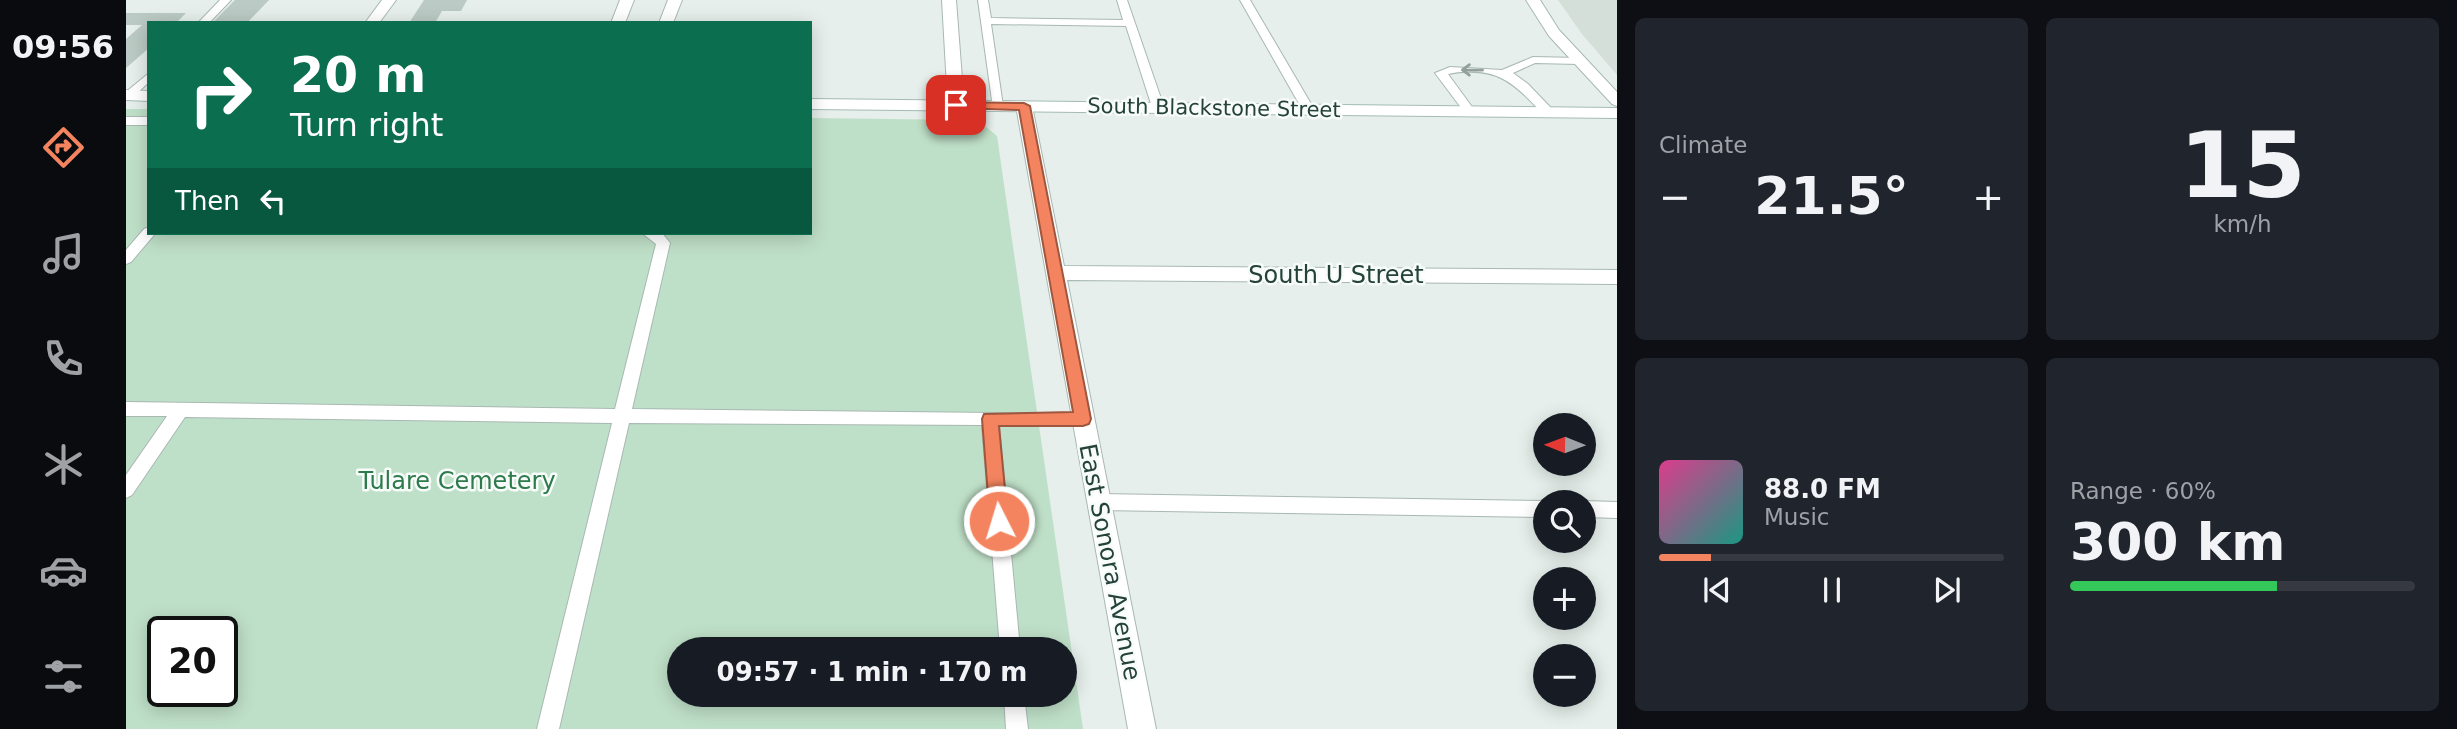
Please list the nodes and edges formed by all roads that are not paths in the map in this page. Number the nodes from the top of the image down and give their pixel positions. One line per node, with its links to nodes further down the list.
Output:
1 (226, 0): 10 (lane)
2 (389, 0): 11 (street)
3 (627, 0): 12 (street)
4 (675, 0): 13 (street)
5 (949, 0): 23 (street)
6 (983, 0): 14 (lane)
7 (1122, 0): 15 (lane)
8 (1245, 0): 27 (lane)
9 (1534, 0): 16 (street)
10 (205, 21)
11 (373, 21)
12 (619, 21)
13 (667, 21)
14 (985, 21): 15 (lane); 24 (lane)
15 (1130, 23): 26 (lane)
16 (1579, 61): 17 (lane); 21 (street)
17 (1506, 72): 28 (lane, one-way to 28); 29 (lane)
18 (147, 78): 19 (lane)
19 (127, 95): 20 (street)
20 (147, 96)
21 (1617, 101)
22 (812, 104): 23 (street, South Blackstone Street)
23 (956, 105): 24 (street, South Blackstone Street)
24 (997, 106): 25 (street, South Blackstone Street)
25 (1024, 106): 26 (street, South Blackstone Street); 36 (street, East Sonora Avenue)
26 (1158, 107): 27 (street, South Blackstone Street)
27 (1308, 109): 28 (street, South Blackstone Street)
28 (1469, 111): 29 (street, South Blackstone Street)
29 (1548, 112): 30 (street, South Blackstone Street)
30 (1617, 113)
31 (126, 121): 32 (lane)
32 (147, 121)
33 (147, 234): 35 (lane)
34 (656, 235): 40 (lane)
35 (126, 259)
36 (1055, 273): 37 (street, South U Street); 42 (street, East Sonora Avenue)
37 (1617, 278)
38 (126, 409): 39 (lane)
39 (180, 410): 40 (lane); 43 (lane)
40 (622, 416): 41 (lane); 50 (lane)
41 (990, 419): 42 (lane); 48 (lane)
42 (1083, 419): 44 (street, East Sonora Avenue)
43 (126, 490)
44 (1099, 502): 45 (lane); 52 (street, East Sonora Avenue)
45 (1533, 509)
46 (1596, 509): 47 (lane)
47 (1617, 510)
48 (1009, 637)
49 (1015, 707): 51 (lane)
50 (548, 729)
51 (1017, 729)
52 (1142, 729)

